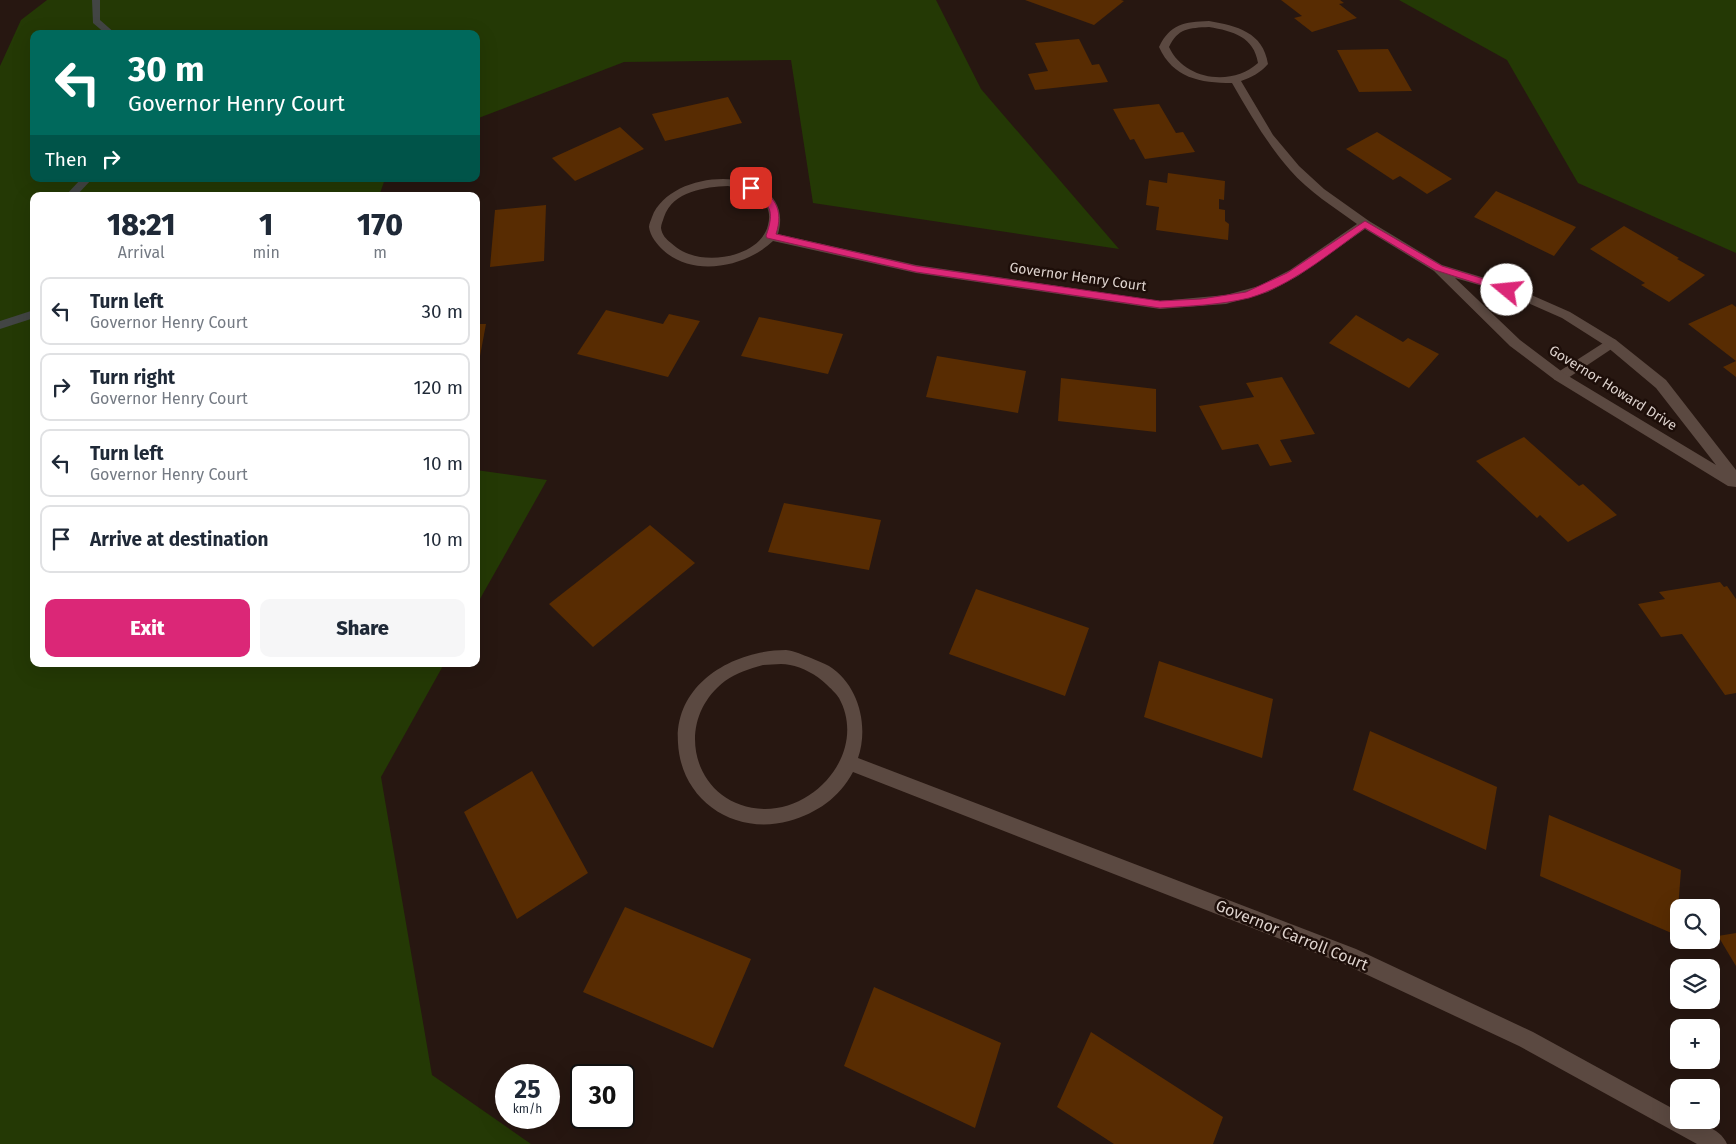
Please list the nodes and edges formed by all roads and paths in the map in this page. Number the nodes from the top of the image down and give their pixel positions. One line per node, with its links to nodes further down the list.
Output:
1 (1235, 80): 1 (street); 2 (street, Governor Howard Drive)
2 (1365, 224): 3 (street, Governor Henry Court); 4 (street, Governor Howard Drive)
3 (771, 236): 3 (street)
4 (1438, 268): 5 (street, Governor Howard Drive); 6 (street, Governor Howard Drive)
5 (1611, 343): 6 (street); 7 (street, Governor Howard Drive)
6 (1560, 377): 7 (street, Governor Howard Drive)
7 (1736, 482)
8 (850, 763): 8 (street); 9 (street, Governor Carroll Court)
9 (1717, 1144)

